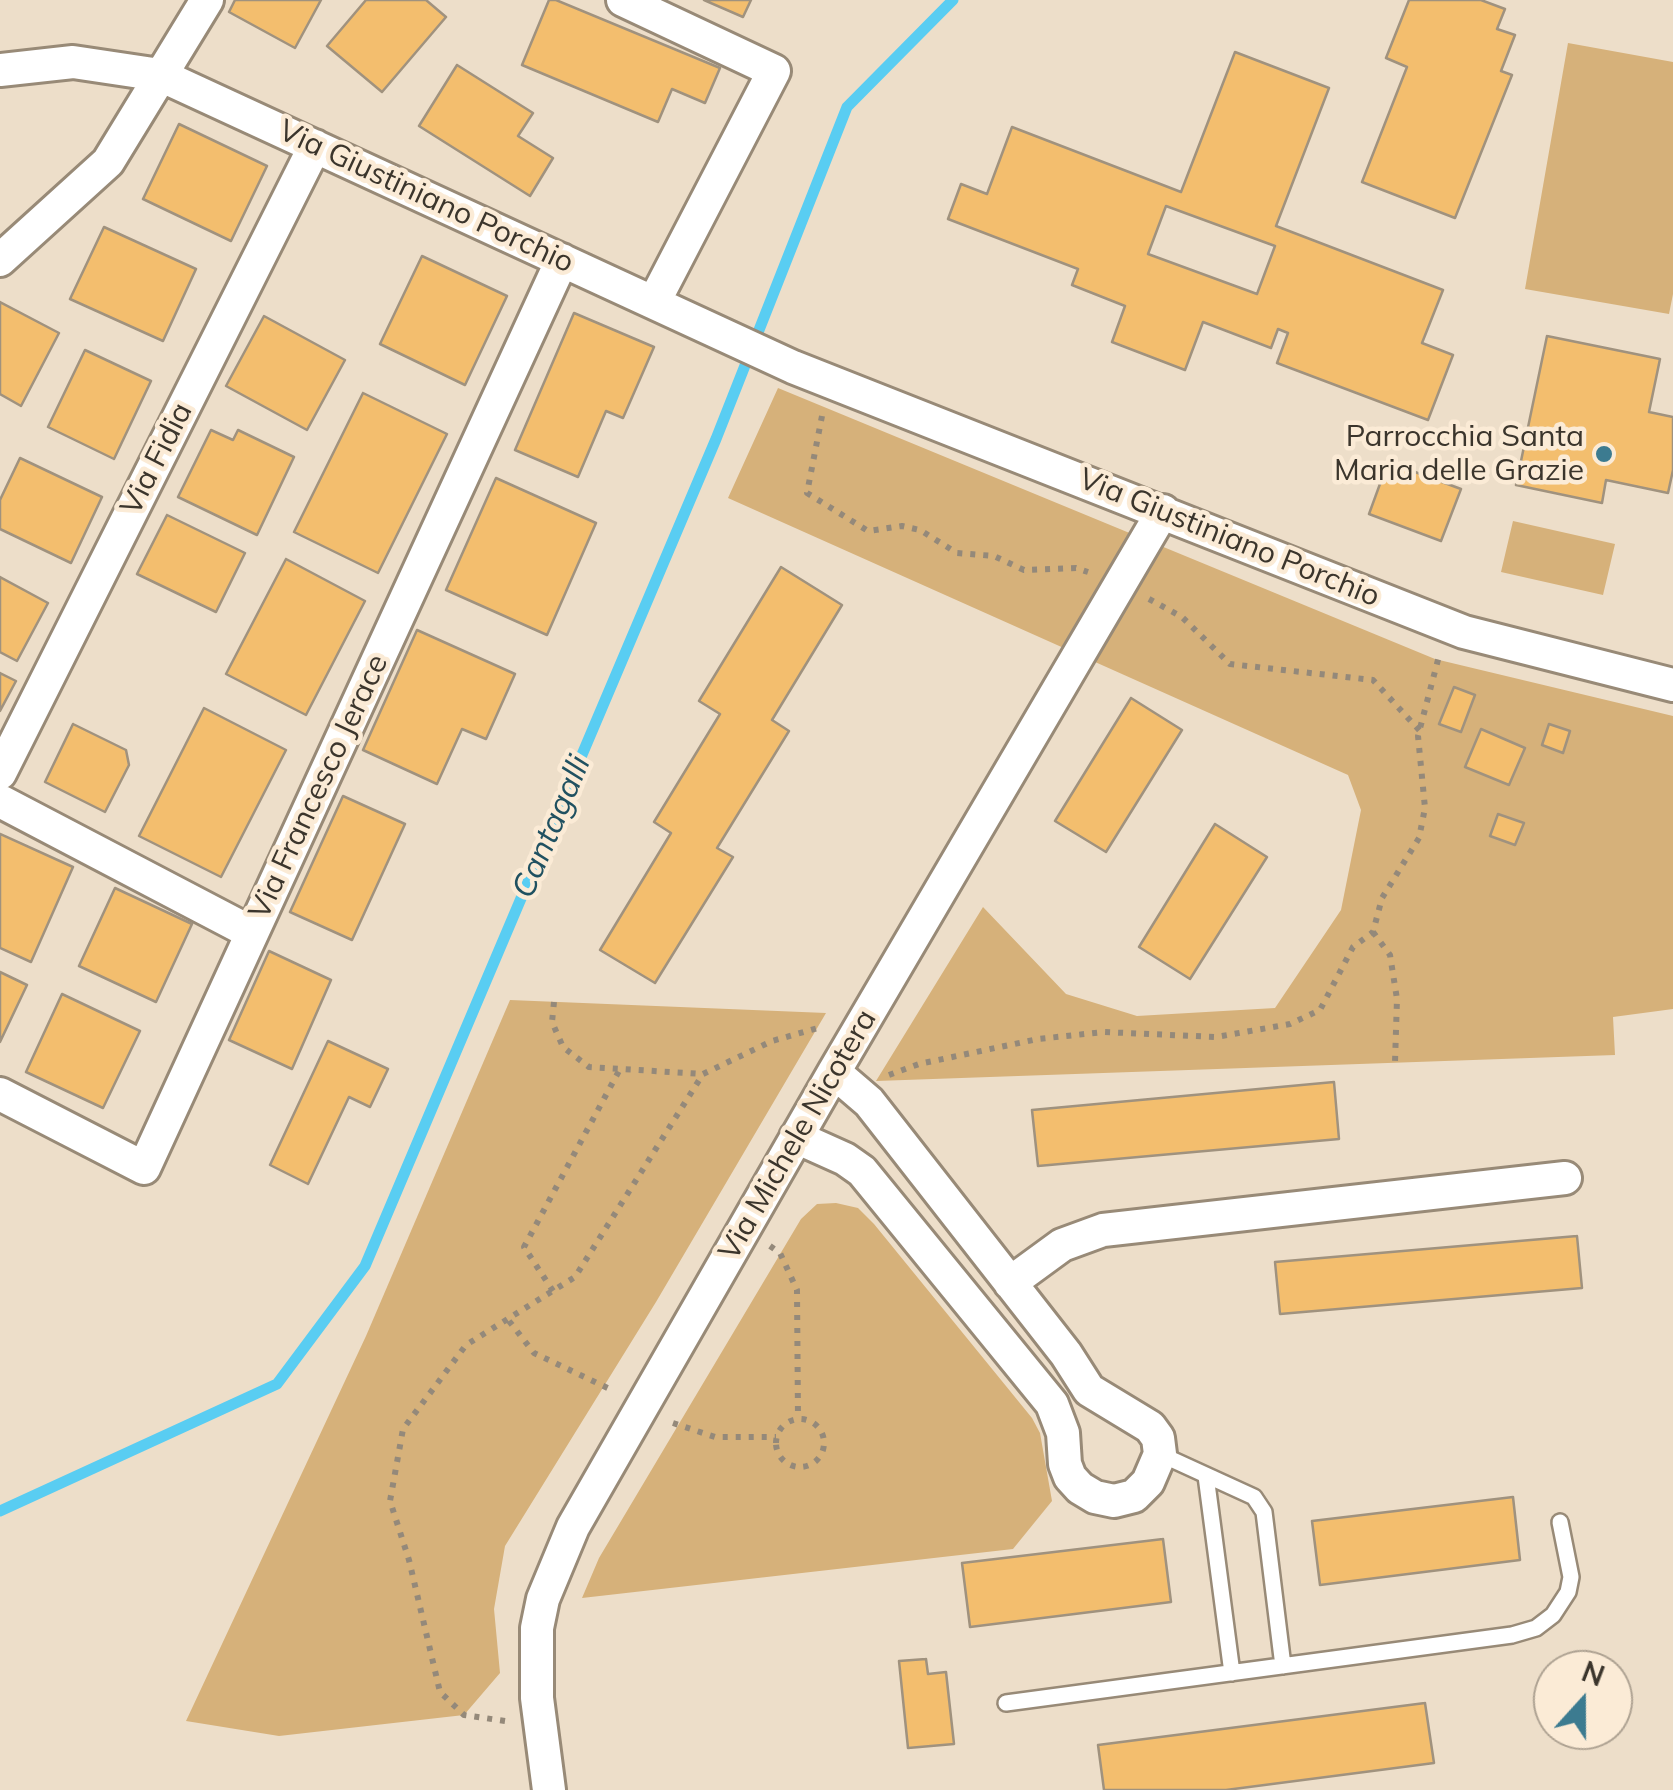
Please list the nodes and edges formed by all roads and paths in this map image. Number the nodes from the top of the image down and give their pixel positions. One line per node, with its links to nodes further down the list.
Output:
1 (207, 0): 4 (street)
2 (623, 0): 8 (street)
3 (0, 70): 4 (street, Via Giustiniano Porchio)
4 (160, 75): 5 (street, Via Giustiniano Porchio); 6 (street)
5 (314, 146): 7 (street, Via Giustiniano Porchio); 15 (street, Via Fidia)
6 (0, 260)
7 (562, 260): 8 (street, Via Giustiniano Porchio); 17 (street, Via Francesco Jerace)
8 (654, 302): 9 (street, Via Giustiniano Porchio)
9 (828, 380): 10 (street, Via Giustiniano Porchio); 11 (path)
10 (1163, 511): 11 (street, Via Michele Nicotera); 12 (street, Via Giustiniano Porchio)
11 (1122, 584): 14 (path); 20 (street, Via Michele Nicotera)
12 (1448, 625): 13 (street, Via Giustiniano Porchio); 14 (path)
13 (1673, 684)
14 (1420, 731): 18 (path)
15 (0, 773)
16 (0, 801): 17 (street)
17 (252, 932): 25 (street, Via Francesco Jerace)
18 (1373, 932): 21 (path); 24 (path)
19 (554, 1002): 22 (path)
20 (858, 1030): 23 (path); 24 (street, Via Michele Nicotera)
21 (1395, 1062)
22 (620, 1069): 23 (path); 30 (path)
23 (703, 1074): 30 (path)
24 (844, 1080): 26 (street, Via Michele Nicotera); 29 (street)
25 (0, 1094)
26 (796, 1137): 28 (street, Via Michele Nicotera); 35 (street)
27 (1564, 1178): 29 (street)
28 (744, 1229): 32 (street, Via Michele Nicotera); 33 (path)
29 (1010, 1283): 35 (street)
30 (553, 1292): 31 (path)
31 (509, 1321): 32 (path); 41 (path)
32 (643, 1406): 34 (path); 41 (street, Via Michele Nicotera)
33 (798, 1418): 34 (path); 34 (path)
34 (776, 1437)
35 (1160, 1454): 36 (lane)
36 (1206, 1476): 38 (lane); 39 (lane)
37 (1560, 1522): 38 (lane)
38 (1283, 1666): 39 (lane)
39 (1232, 1673): 40 (lane)
40 (1006, 1703)
41 (541, 1726): 42 (street, Via Michele Nicotera)
42 (549, 1790)

